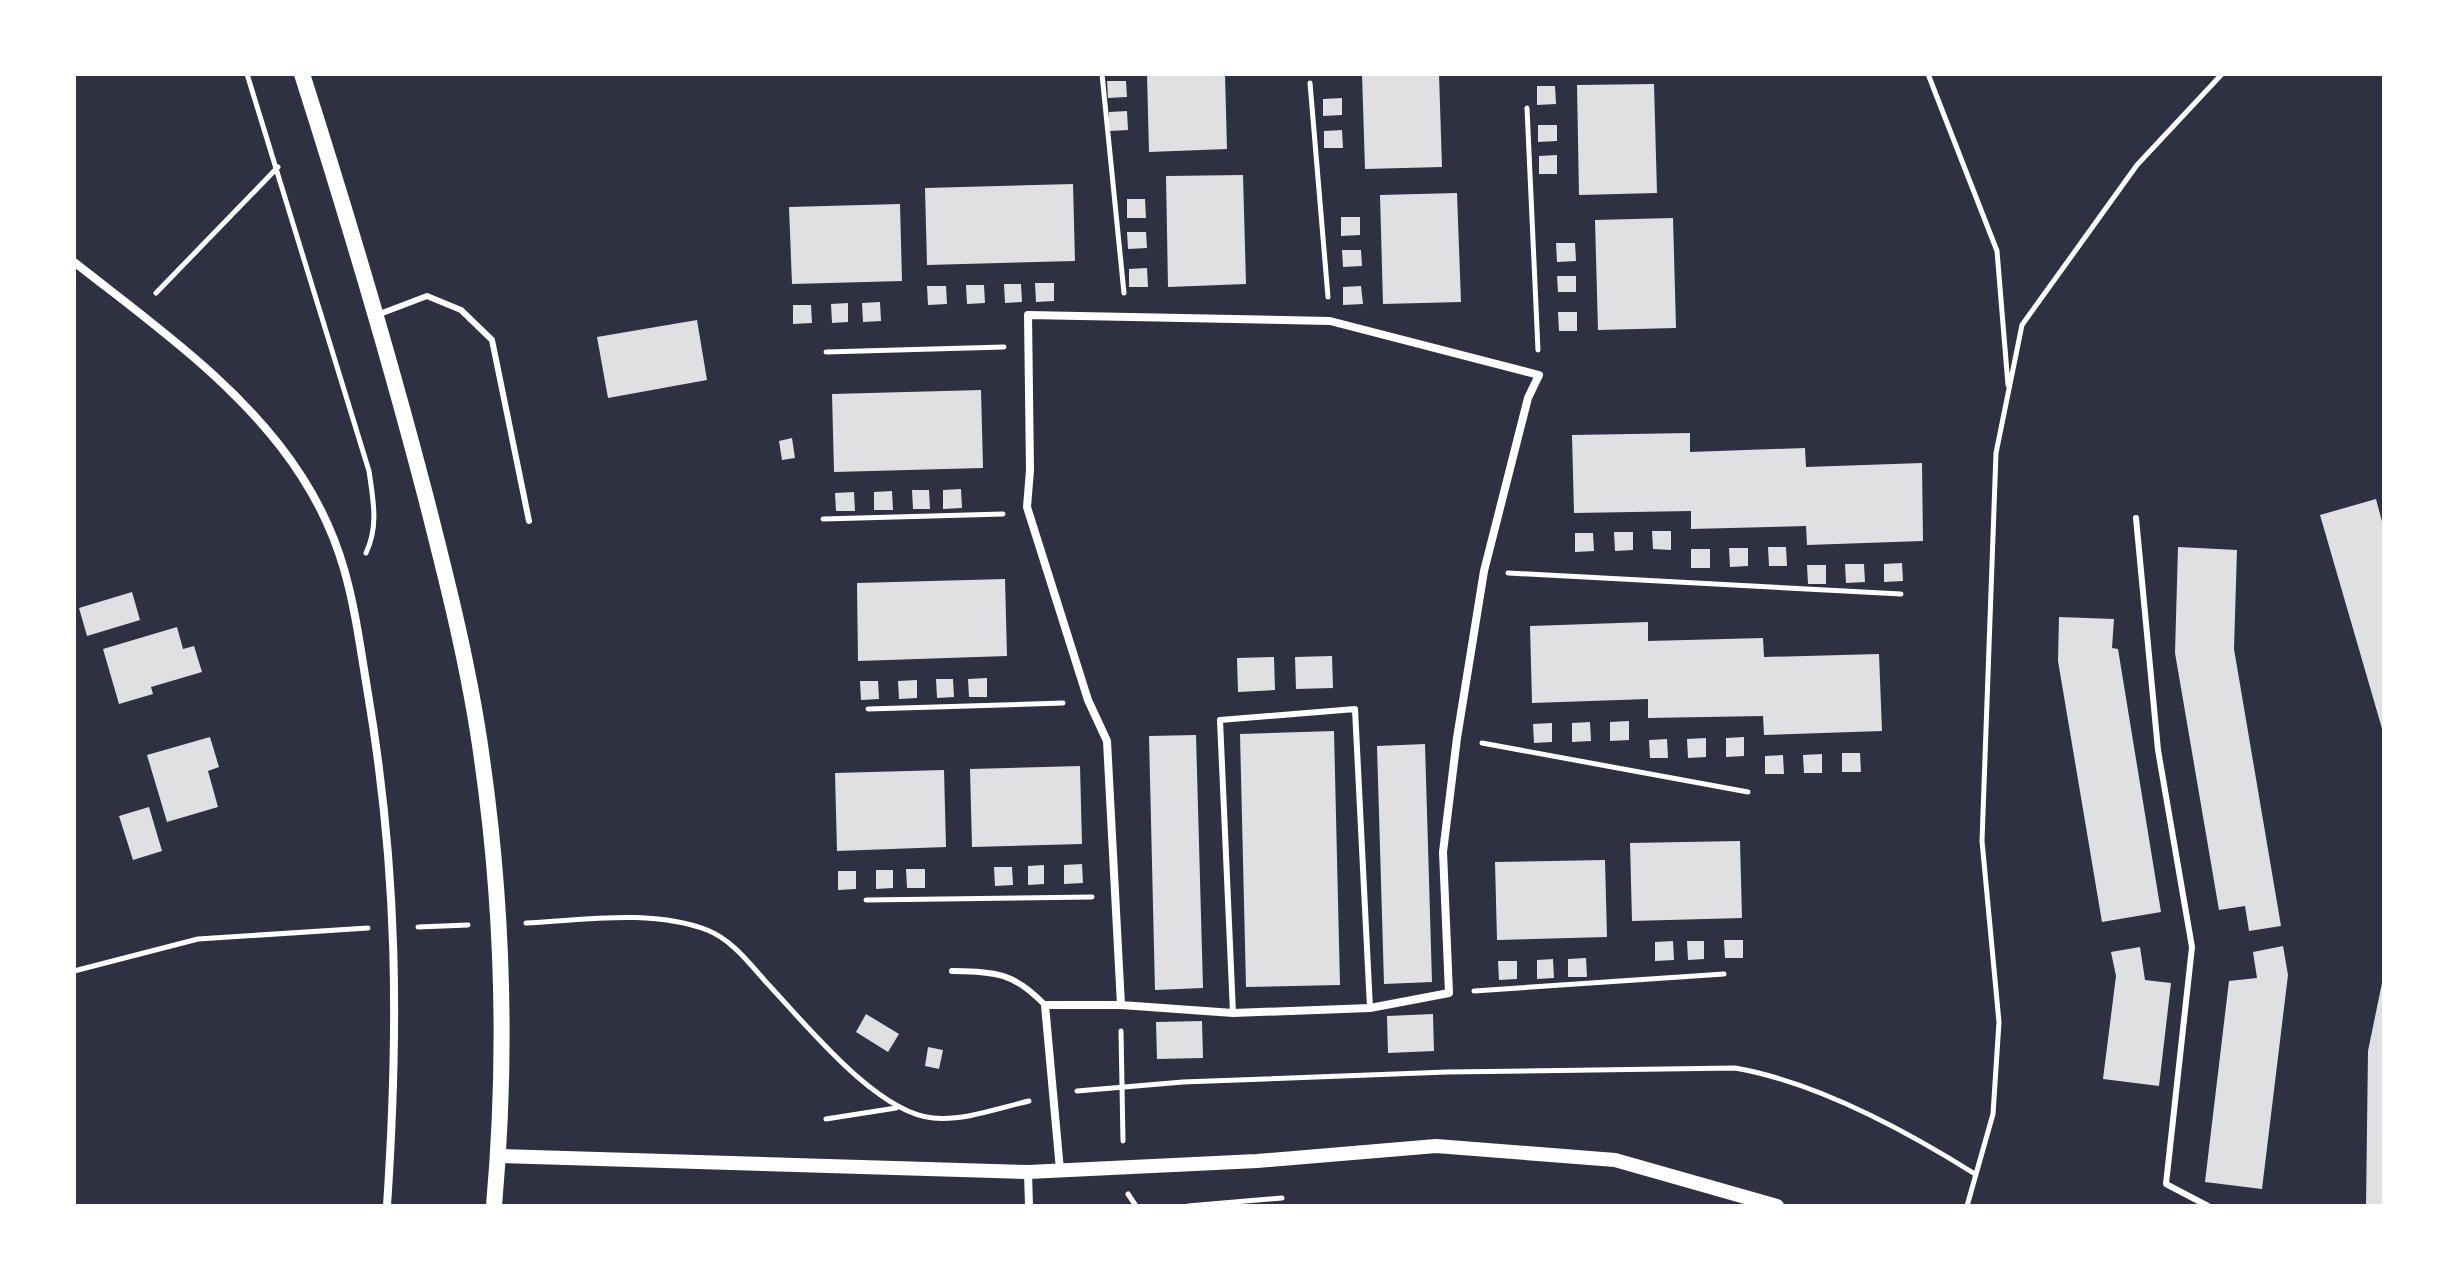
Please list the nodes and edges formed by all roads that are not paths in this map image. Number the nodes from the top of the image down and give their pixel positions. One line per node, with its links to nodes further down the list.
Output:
1 (302, 74): 3 (main road)
2 (74, 262): 14 (street)
3 (377, 315): 5 (lane); 11 (main road)
4 (2136, 518): 18 (lane)
5 (529, 521)
6 (952, 971): 7 (lane)
7 (1045, 1005): 8 (street); 12 (street)
8 (1121, 1005): 9 (street); 10 (street)
9 (1370, 1008): 10 (street); 10 (lane)
10 (1233, 1013)
11 (498, 1156): 13 (street); 15 (main road)
12 (1060, 1170): 13 (street); 17 (street)
13 (1028, 1172): 16 (street)
14 (387, 1206)
15 (494, 1206)
16 (1029, 1206)
17 (1777, 1206)
18 (2208, 1206)

